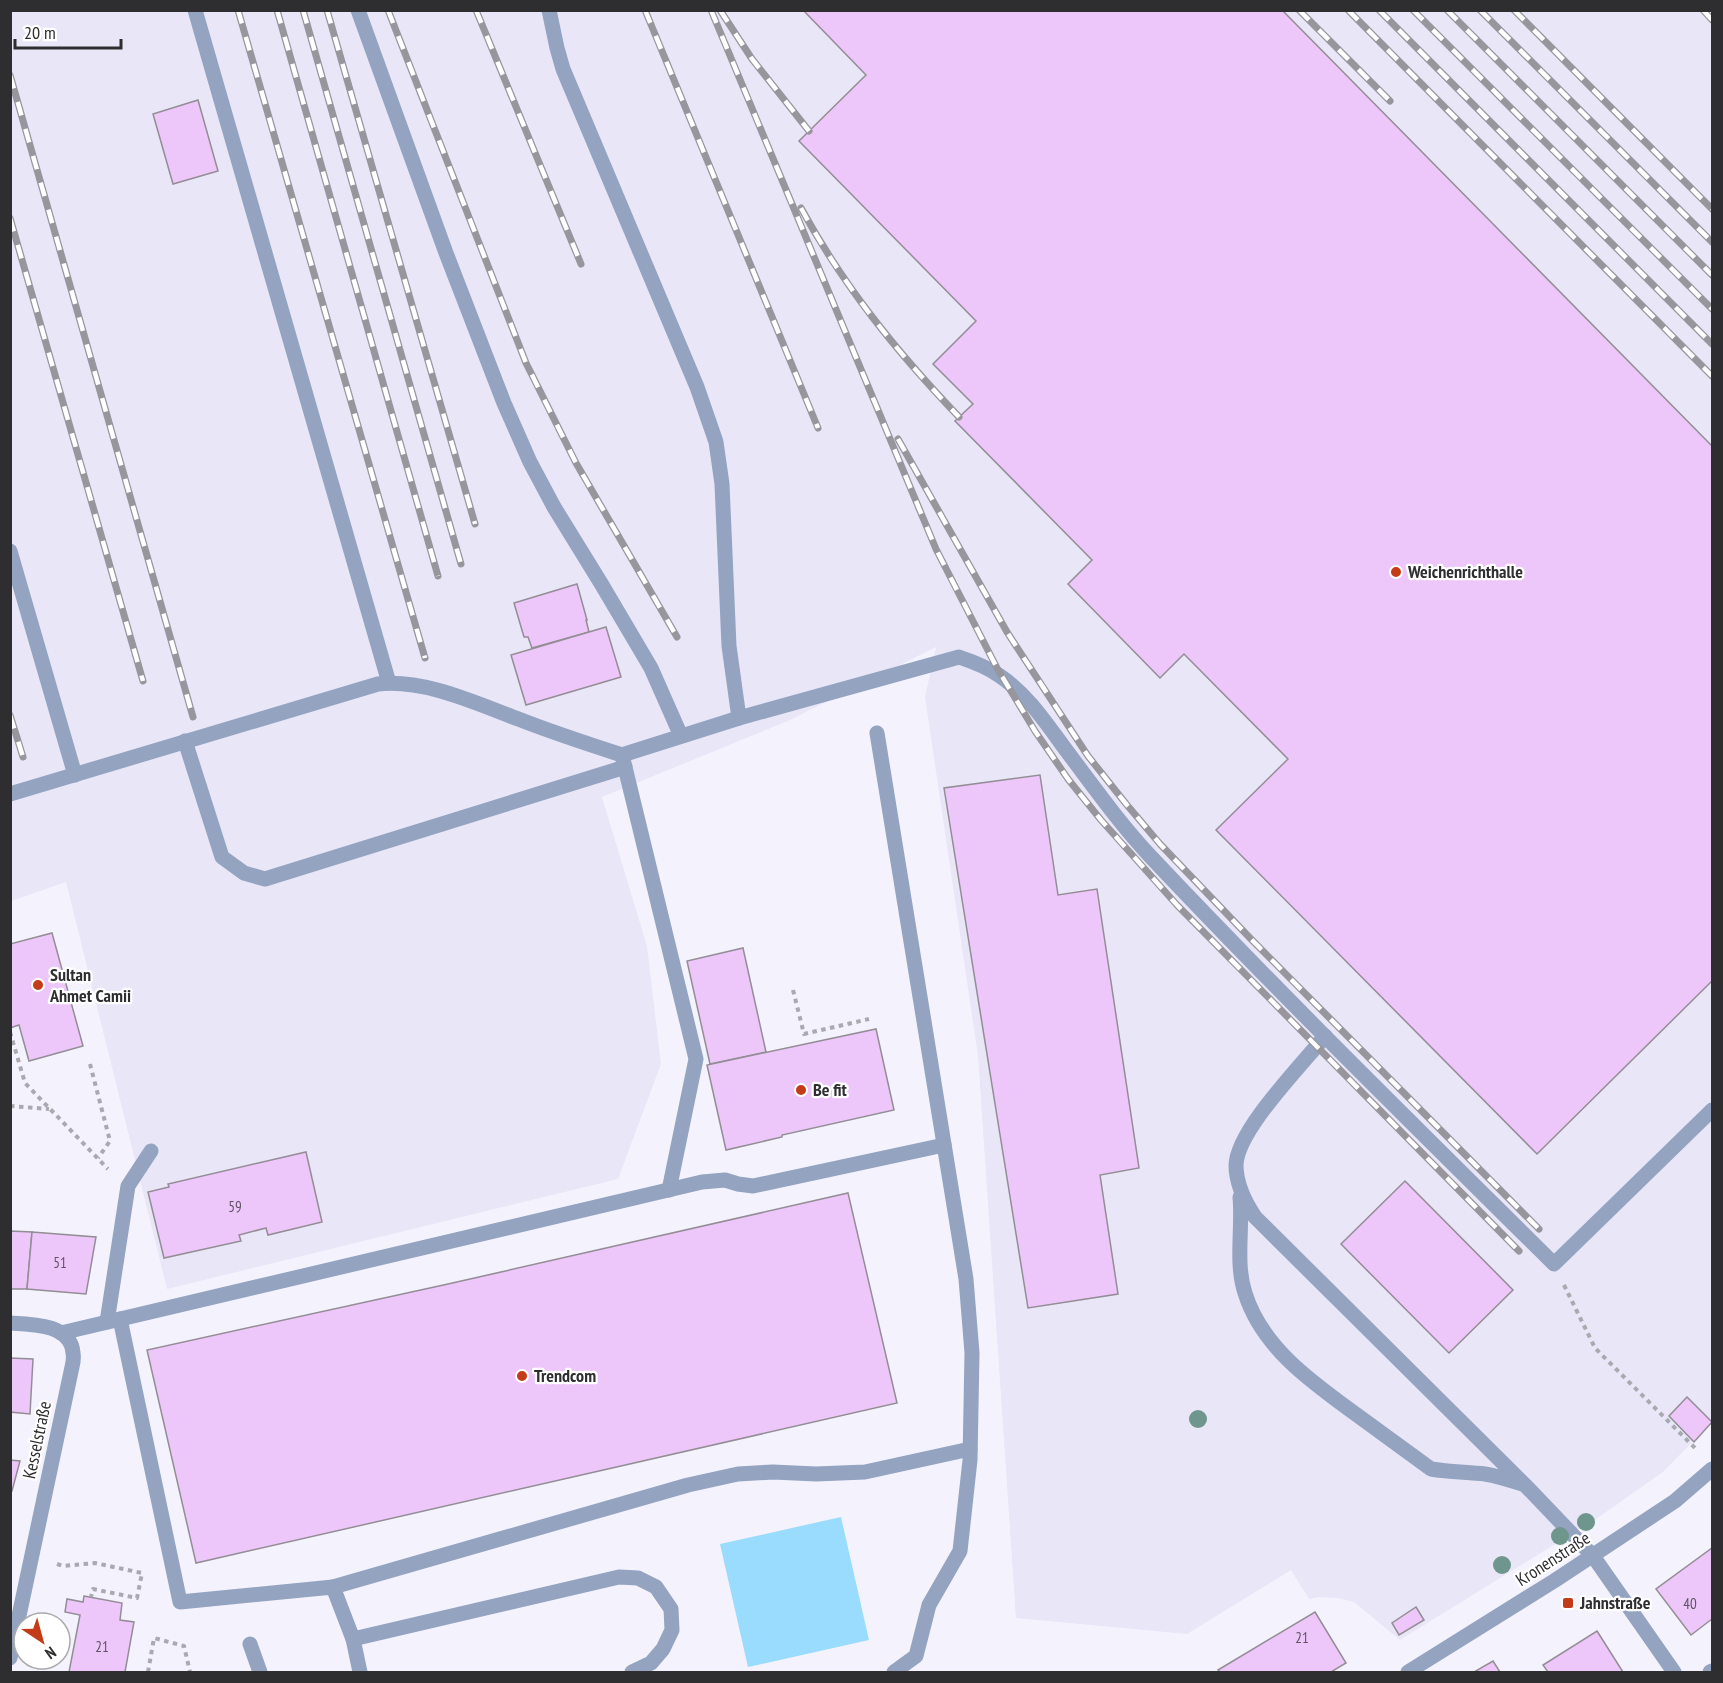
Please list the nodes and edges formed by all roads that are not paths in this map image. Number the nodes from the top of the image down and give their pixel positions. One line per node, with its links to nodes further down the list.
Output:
1 (195, 10): 7 (street)
2 (358, 10): 10 (street)
3 (541, 10): 5 (street)
4 (549, 10): 5 (street)
5 (556, 48): 8 (street)
6 (10, 551): 13 (street)
7 (389, 683): 11 (street); 12 (street)
8 (739, 718): 10 (street); 15 (street)
9 (877, 733): 17 (street)
10 (681, 736): 12 (street)
11 (185, 741): 12 (street); 13 (street)
12 (623, 761): 20 (street)
13 (75, 775): 14 (street)
14 (10, 794)
15 (1325, 1036): 16 (street); 19 (street)
16 (1713, 1110)
17 (944, 1144): 20 (street); 24 (street)
18 (151, 1151): 21 (street)
19 (1238, 1179): 26 (street); 26 (street)
20 (669, 1190): 21 (street)
21 (113, 1320): 23 (street); 28 (street)
22 (10, 1323): 23 (street)
23 (61, 1333): 31 (street, Kesselstraße)
24 (970, 1449): 28 (street); 35 (street)
25 (1708, 1463): 27 (street, Kronenstraße)
26 (1525, 1485): 27 (street)
27 (1593, 1556): 36 (street, Kronenstraße); 37 (street)
28 (333, 1587): 29 (street)
29 (353, 1639): 33 (street); 34 (street)
30 (250, 1644): 32 (street)
31 (10, 1658)
32 (260, 1672)
33 (360, 1672)
34 (632, 1672)
35 (894, 1672)
36 (1408, 1672)
37 (1674, 1672)

